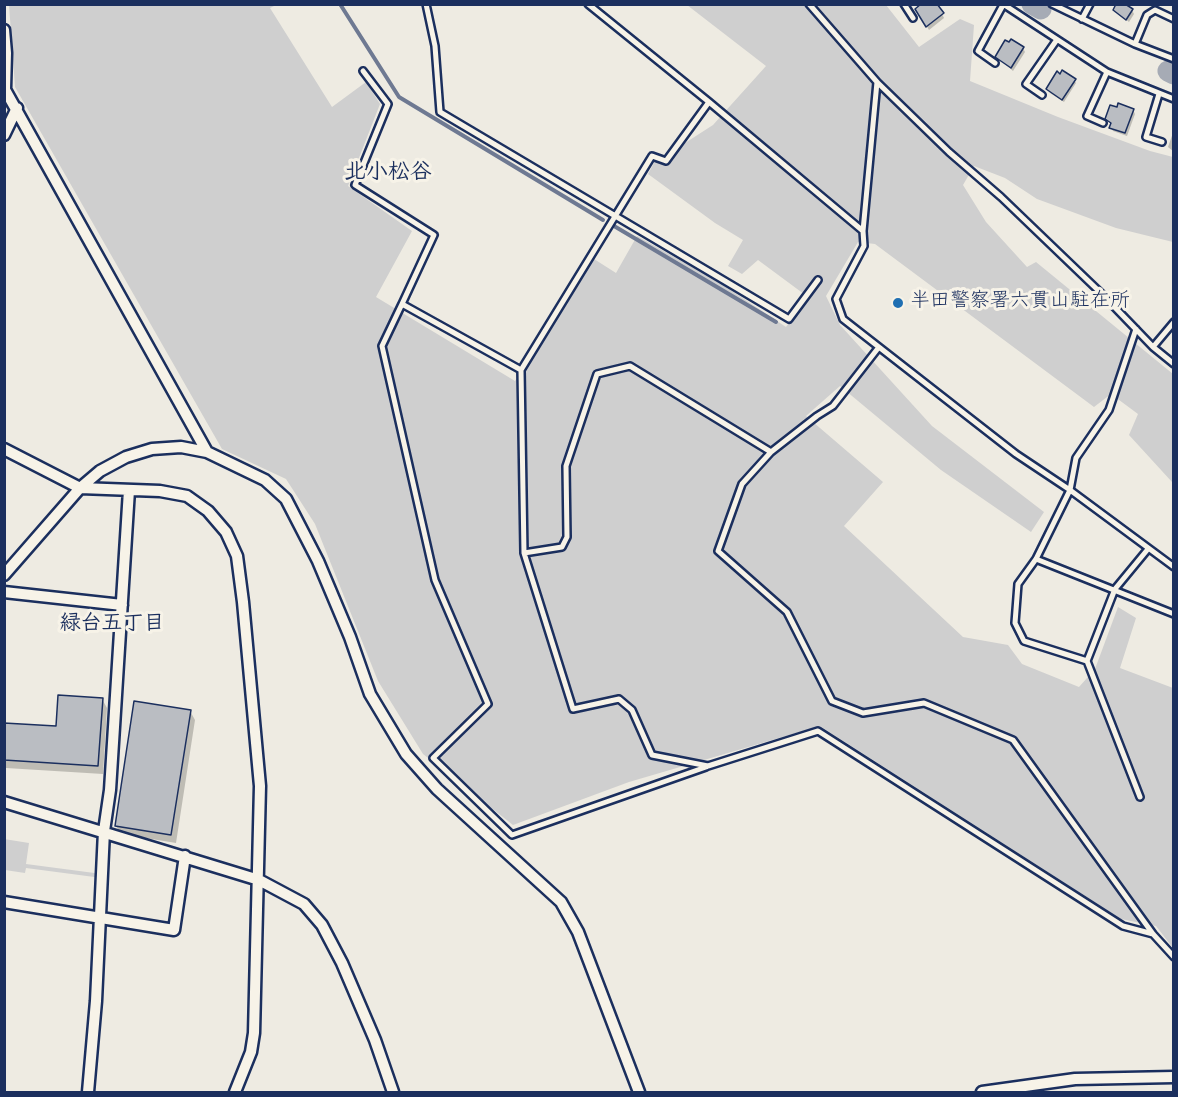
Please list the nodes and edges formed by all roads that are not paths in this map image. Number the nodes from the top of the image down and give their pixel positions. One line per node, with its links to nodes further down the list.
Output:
1 (426, 4): 30 (lane)
2 (588, 4): 25 (lane)
3 (808, 4): 20 (lane)
4 (904, 4): 10 (lane)
5 (1020, 4): 9 (lane)
6 (1052, 4): 11 (lane)
7 (1090, 4): 11 (lane)
8 (1003, 5): 9 (lane); 17 (lane)
9 (1016, 12): 14 (lane)
10 (914, 18)
11 (1082, 19): 15 (lane)
12 (1173, 19): 15 (lane)
13 (4, 30): 21 (street)
14 (1056, 41): 19 (lane); 23 (lane)
15 (1135, 44): 16 (lane)
16 (1173, 60)
17 (995, 63)
18 (363, 71): 33 (lane)
19 (1107, 72): 22 (lane); 27 (lane)
20 (877, 82): 31 (lane); 35 (lane)
21 (5, 88): 26 (street)
22 (1159, 93): 24 (lane); 29 (lane)
23 (1042, 95)
24 (1173, 99)
25 (709, 102): 30 (lane); 31 (lane)
26 (17, 108): 28 (street); 41 (street)
27 (1103, 123)
28 (4, 135)
29 (1162, 142)
30 (616, 216): 32 (lane); 39 (lane)
31 (863, 231): 36 (lane)
32 (818, 280)
33 (402, 304): 39 (lane); 56 (lane)
34 (1173, 322): 37 (lane)
35 (1136, 329): 37 (lane); 45 (lane)
36 (879, 347): 42 (lane); 45 (lane)
37 (1153, 347): 38 (lane)
38 (1173, 364)
39 (520, 370): 47 (lane)
40 (4, 449): 43 (street)
41 (207, 452): 43 (street); 70 (street)
42 (771, 452): 47 (lane); 64 (lane)
43 (80, 488): 44 (street); 50 (street)
44 (129, 490): 53 (street); 61 (street)
45 (1070, 490): 46 (lane); 48 (lane)
46 (1148, 549): 49 (lane); 51 (lane)
47 (524, 553): 56 (lane)
48 (1036, 559): 51 (lane); 55 (lane)
49 (1173, 567)
50 (4, 575)
51 (1115, 590): 54 (lane); 55 (lane)
52 (4, 592): 53 (street)
53 (122, 605): 59 (street)
54 (1173, 614)
55 (1087, 661): 57 (lane)
56 (708, 766): 64 (lane)
57 (1140, 797)
58 (4, 802): 59 (street)
59 (104, 831): 60 (street); 63 (street)
60 (185, 856): 61 (street); 63 (street)
61 (259, 880): 68 (street); 69 (street)
62 (4, 902): 63 (street)
63 (101, 918): 67 (street)
64 (1153, 934): 65 (lane)
65 (1173, 957)
66 (1173, 1077): 71 (street)
67 (88, 1092)
68 (235, 1092)
69 (393, 1092)
70 (639, 1092)
71 (982, 1092)

